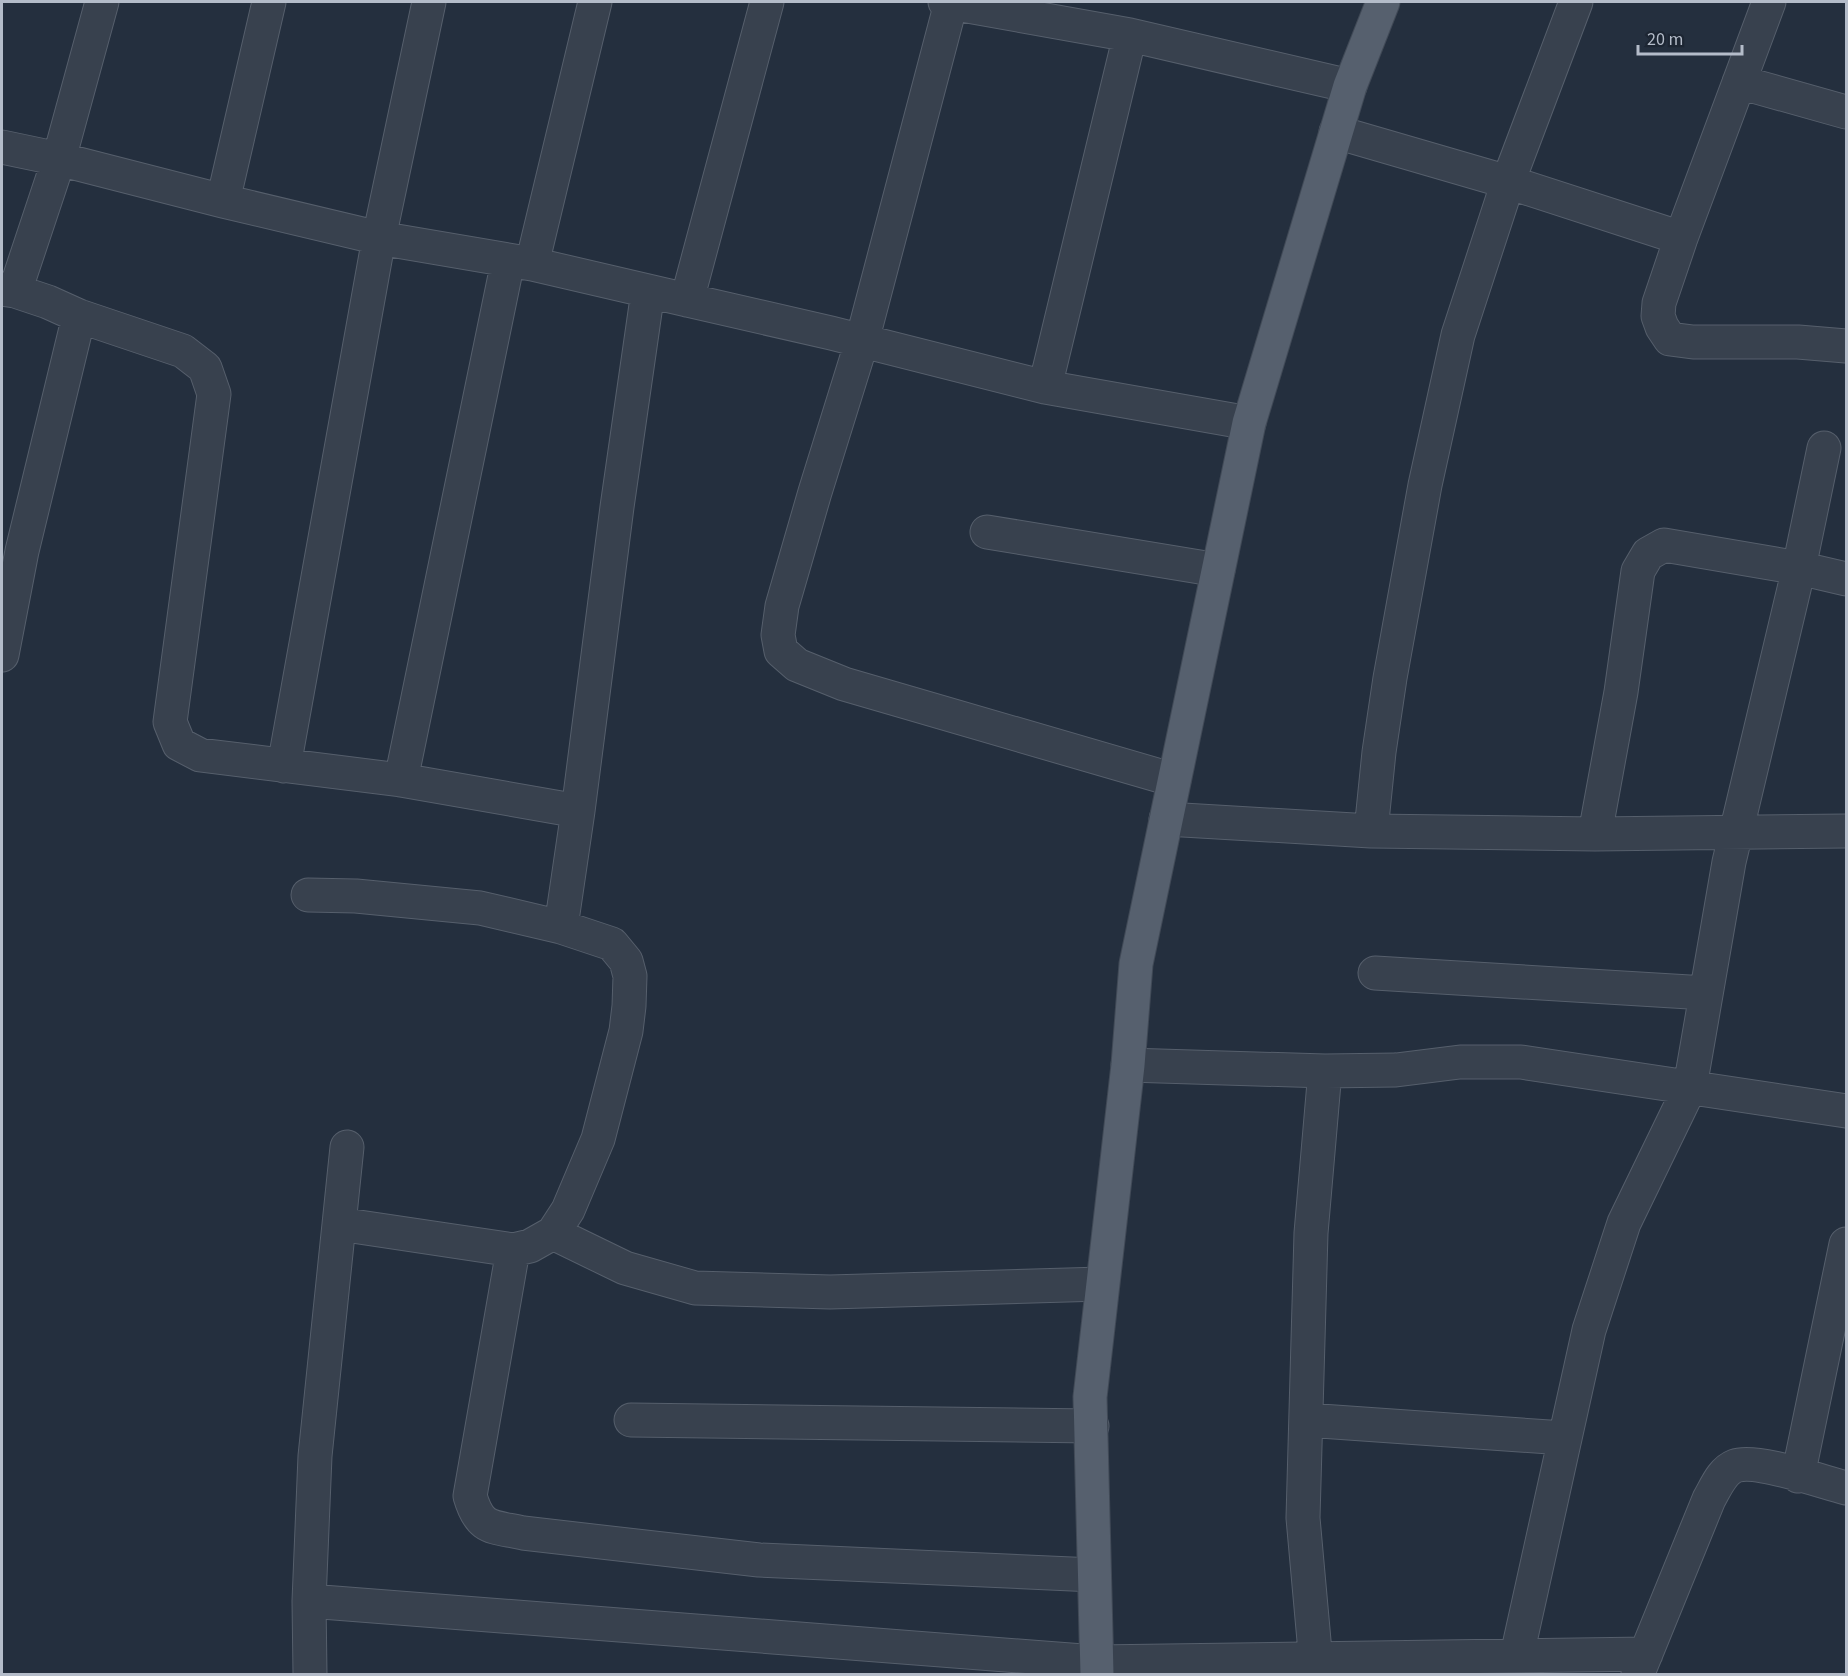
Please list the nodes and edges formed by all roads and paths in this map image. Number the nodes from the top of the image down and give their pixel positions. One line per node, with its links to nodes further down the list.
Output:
1 (102, 2): 16 (street)
2 (269, 2): 18 (street)
3 (429, 2): 19 (street)
4 (595, 2): 21 (street)
5 (767, 2): 24 (street)
6 (948, 2): 10 (street); 26 (street)
7 (1383, 2): 12 (main road)
8 (1576, 2): 17 (street)
9 (1769, 2): 11 (street)
10 (1130, 35): 12 (street); 28 (street)
11 (1739, 82): 13 (street); 20 (street)
12 (1350, 86): 14 (main road)
13 (1846, 112)
14 (1336, 132): 17 (street); 29 (main road)
15 (2, 147): 16 (street)
16 (59, 159): 18 (street); 22 (street)
17 (1508, 182): 20 (street); 41 (street)
18 (223, 201): 19 (street)
19 (379, 238): 21 (street); 36 (street)
20 (1681, 238): 27 (street)
21 (520, 263): 23 (street); 37 (street)
22 (8, 290): 25 (street)
23 (648, 291): 24 (street); 39 (street)
24 (687, 300): 26 (street)
25 (79, 316): 35 (street); 36 (street)
26 (862, 340): 28 (street); 38 (street)
27 (1846, 346)
28 (1045, 387): 29 (street)
29 (1249, 423): 33 (main road)
30 (1824, 448): 32 (street)
31 (987, 532): 33 (street)
32 (1799, 568): 34 (street); 43 (street); 44 (street)
33 (1218, 570): 38 (main road)
34 (1846, 579)
35 (2, 655)
36 (284, 766): 37 (street)
37 (401, 780): 39 (street)
38 (1174, 780): 40 (main road)
39 (578, 811): 46 (street)
40 (1166, 819): 41 (street); 49 (main road)
41 (1371, 831): 44 (street)
42 (1846, 831): 43 (street)
43 (1737, 833): 44 (street); 48 (street)
44 (1595, 834)
45 (308, 895): 46 (street)
46 (561, 927): 55 (street)
47 (1375, 973): 48 (street)
48 (1706, 993): 51 (street)
49 (1128, 1065): 50 (street); 58 (main road)
50 (1325, 1071): 51 (street); 60 (street)
51 (1690, 1087): 52 (street); 62 (street)
52 (1846, 1111)
53 (347, 1147): 54 (street)
54 (339, 1224): 57 (street); 66 (street)
55 (553, 1233): 57 (street); 58 (street)
56 (1846, 1244): 63 (street)
57 (513, 1250): 65 (street)
58 (1102, 1284): 61 (main road)
59 (631, 1420): 61 (street)
60 (1306, 1420): 62 (street); 69 (street)
61 (1092, 1426): 65 (main road)
62 (1564, 1438): 67 (street)
63 (1798, 1476): 64 (street); 68 (street)
64 (1846, 1488)
65 (1094, 1575): 70 (main road)
66 (309, 1601): 70 (street); 71 (street)
67 (1517, 1655): 68 (street); 69 (street)
68 (1641, 1664)
69 (1316, 1667): 70 (street)
70 (1096, 1668)
71 (310, 1674)

